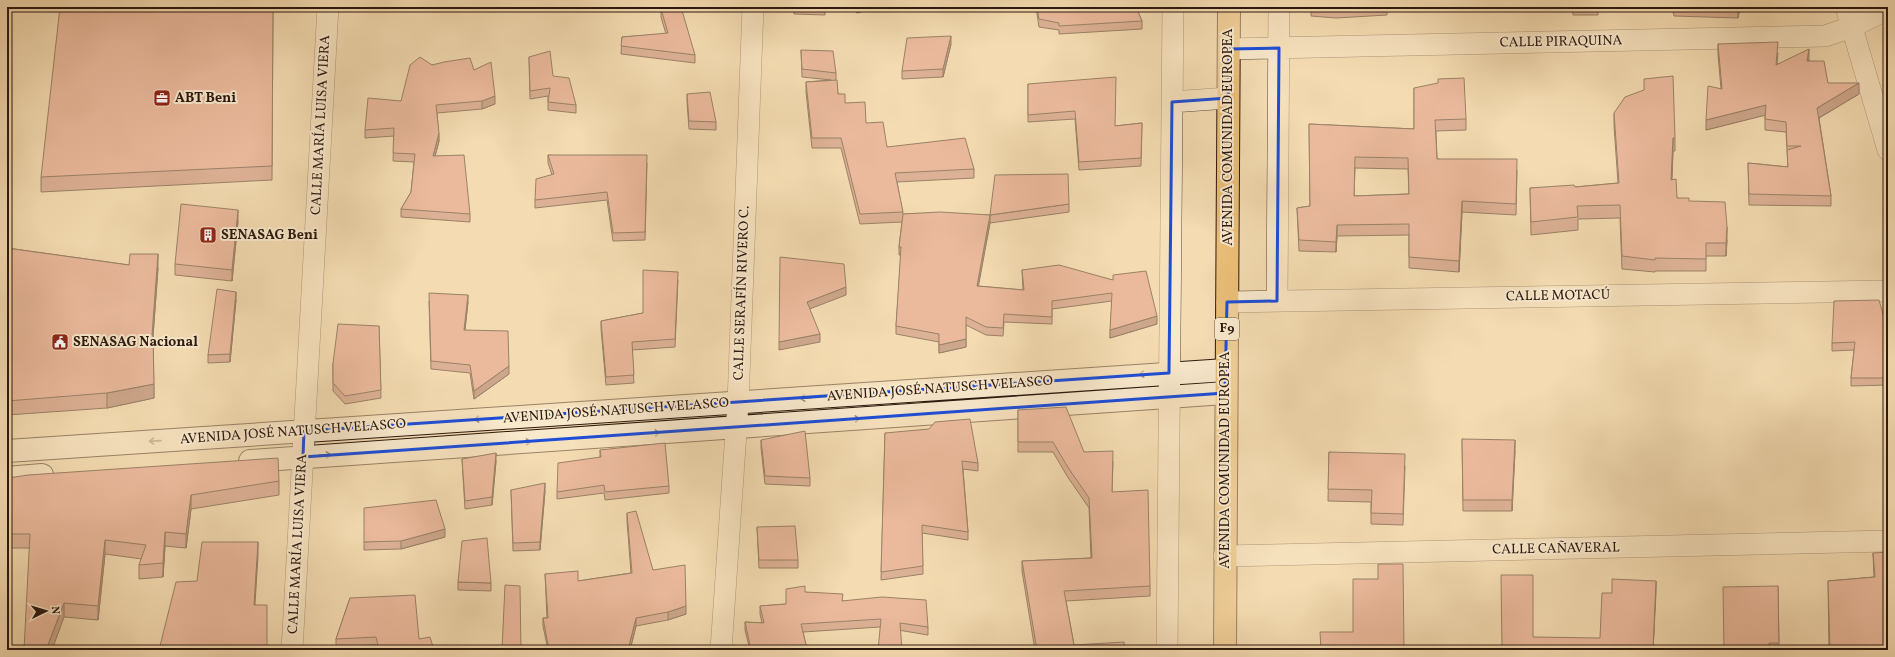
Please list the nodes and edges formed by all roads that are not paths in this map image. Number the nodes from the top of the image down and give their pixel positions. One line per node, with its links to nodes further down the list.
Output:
1 (328, 7): 23 (street, CALLE MARÍA LUISA VIERA)
2 (753, 7): 21 (street, CALLE SERAFÍN RIVERO C.)
3 (1173, 7): 12 (street)
4 (1229, 7): 10 (highway, AVENIDA COMUNIDAD EUROPEA / F9)
5 (1279, 7): 9 (street)
6 (1846, 7): 8 (street)
7 (1888, 9): 8 (street, CALLE PIRAQUINA)
8 (1852, 27): 9 (street, CALLE PIRAQUINA); 13 (street)
9 (1279, 48): 10 (street, CALLE PIRAQUINA); 15 (street)
10 (1229, 49): 11 (highway, AVENIDA COMUNIDAD EUROPEA / F9)
11 (1228, 98): 12 (street); 16 (highway, AVENIDA COMUNIDAD EUROPEA / F9)
12 (1172, 102): 18 (street)
13 (1888, 150)
14 (1888, 291): 15 (street, CALLE MOTACÚ)
15 (1277, 301): 16 (street, CALLE MOTACÚ)
16 (1227, 302): 17 (highway, AVENIDA COMUNIDAD EUROPEA / F9)
17 (1226, 370): 18 (main road, AVENIDA JOSÉ NATUSCH VELASCO); 19 (highway, AVENIDA COMUNIDAD EUROPEA / F9)
18 (1169, 372): 20 (street); 21 (main road, AVENIDA JOSÉ NATUSCH VELASCO, one-way to 21)
19 (1225, 393): 20 (main road, AVENIDA JOSÉ NATUSCH VELASCO); 30 (highway, AVENIDA COMUNIDAD EUROPEA / F9)
20 (1168, 397): 22 (main road, AVENIDA JOSÉ NATUSCH VELASCO, one-way to 20); 33 (street)
21 (738, 403): 22 (street, CALLE SERAFÍN RIVERO C.); 23 (main road, AVENIDA JOSÉ NATUSCH VELASCO, one-way to 23)
22 (736, 427): 25 (main road, AVENIDA JOSÉ NATUSCH VELASCO, one-way to 22); 32 (street, CALLE SERAFÍN RIVERO C.)
23 (304, 431): 24 (main road, AVENIDA JOSÉ NATUSCH VELASCO, one-way to 24); 25 (street, CALLE MARÍA LUISA VIERA)
24 (7, 451)
25 (303, 457): 26 (main road, AVENIDA JOSÉ NATUSCH VELASCO); 31 (street, CALLE MARÍA LUISA VIERA)
26 (233, 462)
27 (61, 474): 28 (main road)
28 (7, 478)
29 (1888, 541): 30 (street, CALLE CAÑAVERAL)
30 (1224, 556): 34 (highway, AVENIDA COMUNIDAD EUROPEA / F9)
31 (292, 650)
32 (722, 650)
33 (1166, 650)
34 (1225, 650)

